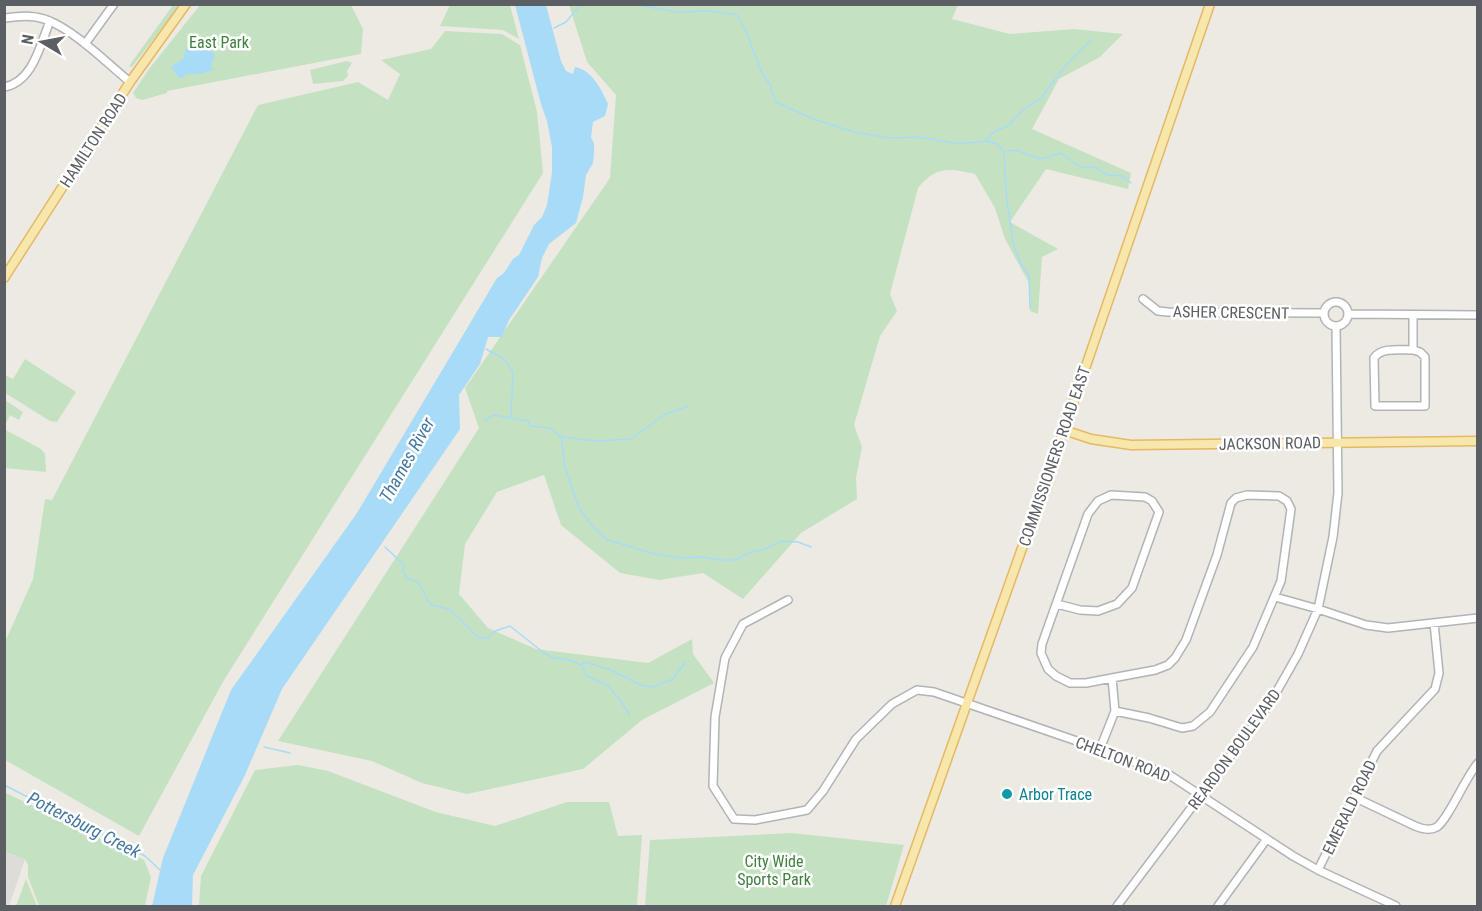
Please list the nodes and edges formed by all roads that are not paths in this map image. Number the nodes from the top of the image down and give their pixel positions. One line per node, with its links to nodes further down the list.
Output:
1 (114, 4): 6 (street)
2 (186, 4): 7 (main road, HAMILTON ROAD)
3 (1210, 4): 17 (main road, COMMISSIONERS ROAD EAST)
4 (4, 18): 5 (street)
5 (50, 21): 6 (street); 8 (street)
6 (84, 44): 7 (street)
7 (130, 82): 9 (main road, HAMILTON ROAD)
8 (4, 87)
9 (4, 279)
10 (1143, 299): 11 (street, ASHER CRESCENT)
11 (1323, 313): 12 (street); 15 (street)
12 (1348, 315): 13 (street); 15 (street)
13 (1413, 315): 14 (street); 16 (street)
14 (1478, 315)
15 (1336, 326): 18 (street, REARDON BOULEVARD)
16 (1413, 350): 16 (street)
17 (1064, 430): 18 (main road, JACKSON ROAD); 27 (main road, COMMISSIONERS ROAD EAST)
18 (1338, 441): 19 (main road, JACKSON ROAD); 23 (street, REARDON BOULEVARD)
19 (1478, 441)
20 (1275, 597): 23 (street); 26 (street); 28 (street)
21 (788, 600): 27 (street, CHELTON ROAD)
22 (1057, 604): 22 (street); 26 (street)
23 (1318, 609): 25 (street); 31 (street, REARDON BOULEVARD)
24 (1478, 618): 25 (street)
25 (1434, 623): 32 (street, EMERALD ROAD)
26 (1112, 678): 28 (street)
27 (966, 703): 29 (street, CHELTON ROAD); 36 (main road, COMMISSIONERS ROAD EAST)
28 (1115, 711): 29 (street)
29 (1100, 749): 31 (street, CHELTON ROAD)
30 (1478, 763): 32 (street)
31 (1200, 795): 33 (street, CHELTON ROAD); 37 (street, REARDON BOULEVARD)
32 (1354, 797): 34 (street, EMERALD ROAD)
33 (1266, 840): 34 (street, CHELTON ROAD); 35 (street)
34 (1318, 870): 39 (street, CHELTON ROAD)
35 (1219, 904): 38 (street)
36 (895, 906)
37 (1117, 906)
38 (1228, 906)
39 (1396, 906)

